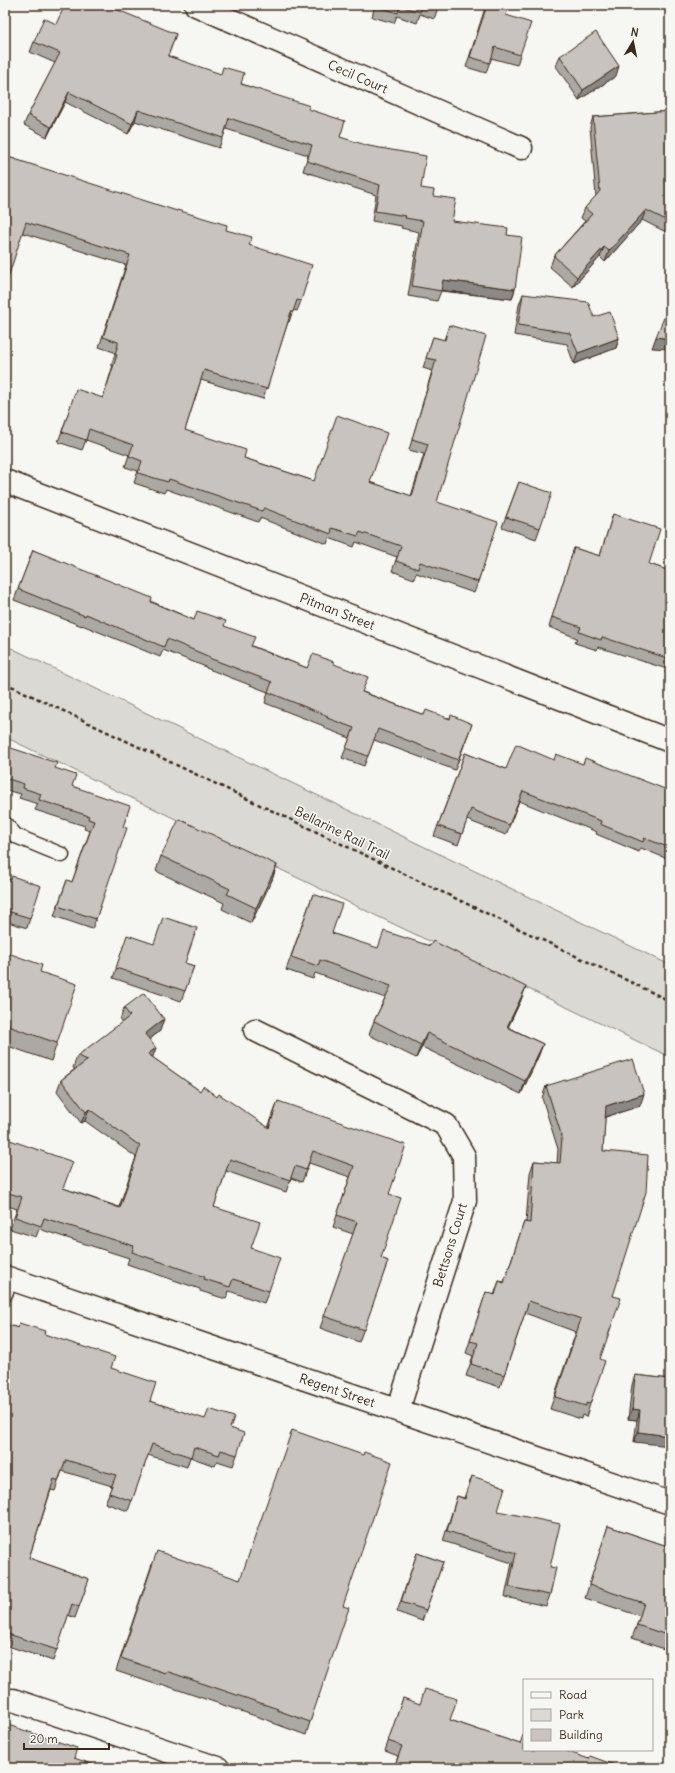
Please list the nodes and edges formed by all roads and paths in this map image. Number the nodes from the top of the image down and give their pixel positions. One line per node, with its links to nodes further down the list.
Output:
1 (196, 5): 2 (street, Cecil Court)
2 (521, 148)
3 (5, 481): 5 (street, Pitman Street)
4 (5, 683): 8 (path, Bellarine Rail Trail)
5 (670, 742)
6 (5, 824): 7 (lane)
7 (62, 855)
8 (670, 1001)
9 (255, 1030): 11 (street, Bettsons Court)
10 (7, 1283): 11 (street, Regent Street)
11 (398, 1410): 12 (street, Regent Street)
12 (670, 1503)
13 (13, 1700): 14 (street)
14 (218, 1768)

